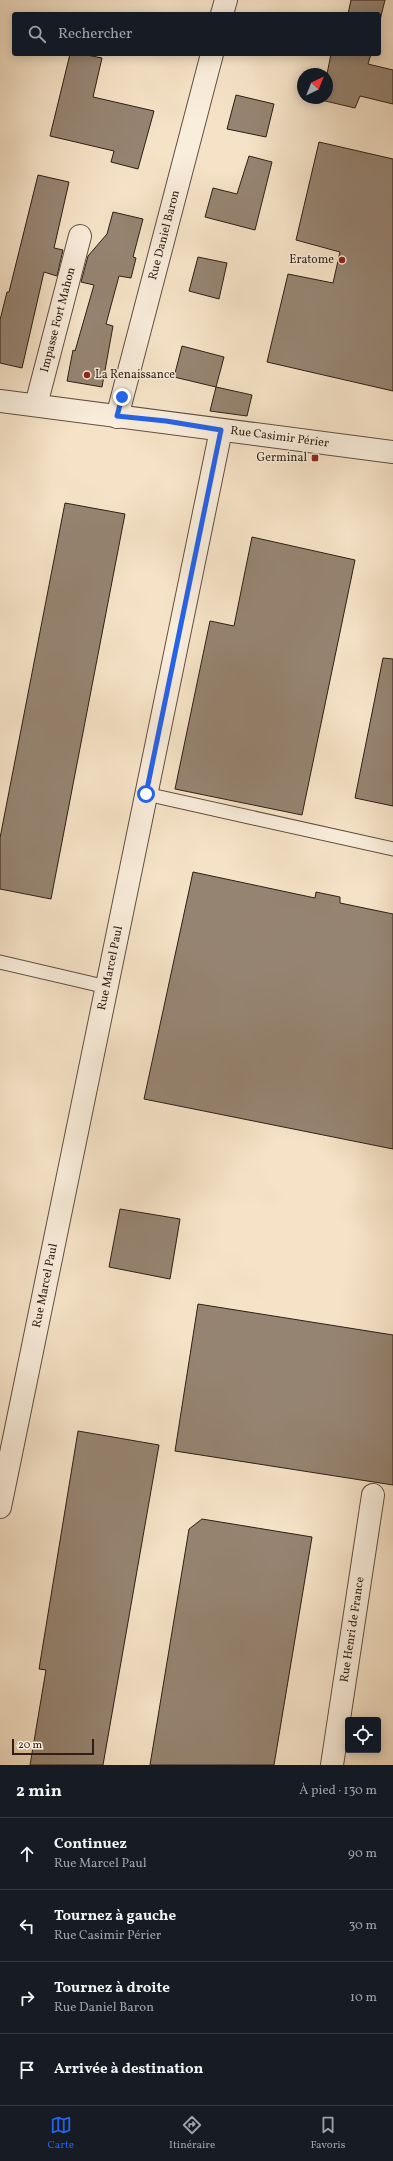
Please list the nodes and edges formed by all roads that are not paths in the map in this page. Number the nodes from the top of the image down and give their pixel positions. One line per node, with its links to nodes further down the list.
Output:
1 (226, 0): 2 (street)
2 (223, 12)
3 (211, 56): 7 (street, Rue Daniel Baron)
4 (80, 236): 6 (street, Impasse Fort Mahon)
5 (0, 401): 6 (street, Rue Casimir Périer)
6 (36, 405): 7 (street, Rue Casimir Périer)
7 (117, 416): 8 (street, Rue Casimir Périer)
8 (221, 430): 9 (street, Rue Casimir Périer); 10 (street, Rue Marcel Paul)
9 (393, 452)
10 (146, 794): 11 (lane); 13 (street, Rue Marcel Paul)
11 (393, 849)
12 (0, 962): 13 (lane)
13 (107, 987): 15 (street, Rue Marcel Paul)
14 (373, 1495): 16 (street, Rue Henri de France)
15 (0, 1507)
16 (332, 1765)

